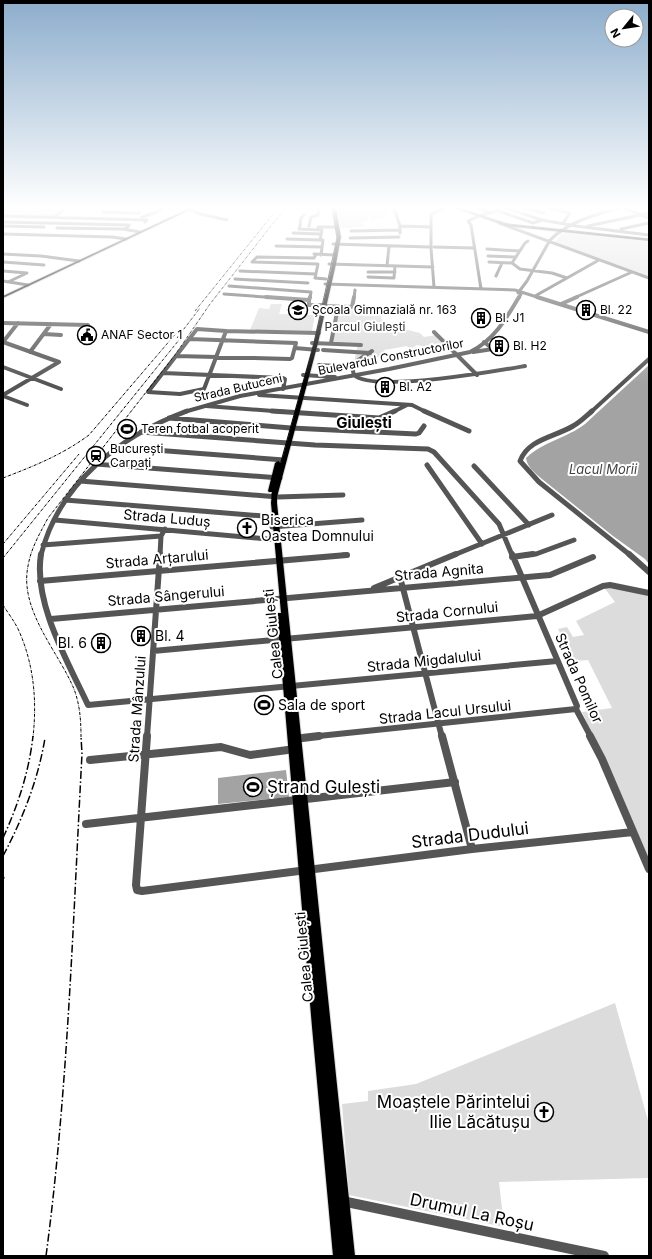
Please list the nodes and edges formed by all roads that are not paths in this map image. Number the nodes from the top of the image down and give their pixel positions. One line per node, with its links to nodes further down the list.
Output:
1 (395, 266): 18 (street)
2 (67, 267): 34 (main road)
3 (317, 267): 21 (street)
4 (330, 267): 28 (main road, Calea Giulești)
5 (330, 267): 33 (main road, Calea Giulești)
6 (424, 267): 7 (street)
7 (433, 267): 37 (street)
8 (477, 267): 38 (street)
9 (500, 267): 22 (street)
10 (517, 267): 14 (street)
11 (534, 267): 14 (street, Bulevardul Constructorilor)
12 (587, 267): 25 (street)
13 (618, 267): 19 (street)
14 (532, 270): 25 (street); 41 (street, Bulevardul Constructorilor)
15 (3, 271): 30 (street)
16 (240, 271): 20 (street)
17 (368, 272): 18 (street)
18 (395, 272): 24 (street)
19 (632, 272): 26 (street); 46 (street)
20 (295, 273): 21 (street); 31 (street)
21 (316, 274): 28 (street)
22 (496, 276)
23 (368, 277): 24 (street)
24 (384, 278): 36 (street)
25 (567, 278): 43 (street)
26 (649, 278)
27 (234, 279): 31 (street)
28 (326, 279): 33 (main road, Calea Giulești)
29 (3, 281): 30 (street)
30 (8, 282): 34 (street)
31 (292, 282): 32 (street); 40 (street)
32 (308, 283)
33 (327, 284): 36 (street); 47 (main road, Calea Giulești)
34 (28, 285): 44 (main road)
35 (229, 286): 40 (street)
36 (383, 286): 37 (street)
37 (434, 287): 38 (street)
38 (481, 289): 41 (street)
39 (355, 290): 48 (street)
40 (289, 291): 45 (street)
41 (520, 291): 43 (street); 64 (street, Bulevardul Constructorilor)
42 (224, 294): 45 (street)
43 (536, 296): 46 (street)
44 (3, 297)
45 (309, 300): 47 (street)
46 (561, 304): 55 (street)
47 (322, 306): 48 (street); 56 (main road, Calea Giulești)
48 (338, 307): 63 (street)
49 (3, 323): 50 (street)
50 (18, 324): 51 (street); 61 (street)
51 (51, 324): 52 (street); 57 (street)
52 (88, 325)
53 (226, 330): 56 (street); 59 (street); 60 (street)
54 (434, 332): 69 (street)
55 (649, 332)
56 (316, 333): 62 (main road, Calea Giulești)
57 (44, 334): 58 (street); 68 (street)
58 (61, 335)
59 (190, 339): 60 (street); 71 (street)
60 (222, 339): 66 (street); 72 (street)
61 (3, 342): 68 (street)
62 (314, 343): 63 (street); 67 (main road, Calea Giulești)
63 (331, 343): 65 (street)
64 (485, 343): 69 (street, Bulevardul Constructorilor); 70 (street, Bulevardul Constructorilor); 70 (street)
65 (361, 345)
66 (295, 348): 67 (street); 72 (street)
67 (316, 350): 74 (main road, Calea Giulești); 77 (street); 80 (main road, Calea Giulești)
68 (30, 352): 83 (street)
69 (457, 354): 70 (street, Bulevardul Constructorilor); 81 (street, Bulevardul Constructorilor); 82 (street)
70 (466, 354)
71 (177, 356): 72 (street); 78 (street)
72 (216, 357): 79 (street)
73 (649, 359): 129 (street)
74 (314, 365): 77 (street); 80 (main road, Calea Giulești)
75 (525, 366): 82 (street)
76 (3, 367): 83 (street)
77 (352, 367): 81 (street)
78 (163, 373): 79 (street); 79 (street)
79 (210, 375): 86 (street)
80 (306, 375): 84 (street, Bulevardul Constructorilor); 85 (main road, Calea Giulești)
81 (354, 375): 82 (street); 84 (street, Bulevardul Constructorilor)
82 (477, 375)
83 (32, 378): 87 (street); 89 (street)
84 (337, 378): 85 (street, Bulevardul Constructorilor)
85 (303, 385): 86 (street, Strada Butuceni); 90 (main road, Calea Giulești)
86 (283, 387): 88 (street, Strada Butuceni)
87 (61, 389)
88 (251, 394): 90 (street); 93 (street, Strada Butuceni)
89 (3, 395): 92 (street)
90 (299, 398): 91 (street); 94 (main road, Calea Giulești)
91 (409, 404): 94 (street); 98 (street)
92 (27, 405)
93 (202, 405): 94 (street); 95 (street, Strada Butuceni)
94 (295, 412): 97 (main road, Calea Giulești)
95 (168, 418): 97 (street); 99 (street, Strada Butuceni)
96 (424, 426): 97 (street)
97 (290, 428): 100 (main road, Calea Giulești)
98 (469, 431)
99 (141, 432): 100 (street); 101 (street, Strada Butuceni)
100 (286, 443): 102 (main road, Calea Giulești); 118 (street, Strada Pomilor)
101 (115, 447): 102 (street); 103 (street, Strada Butuceni)
102 (282, 460): 106 (main road, Calea Giulești)
103 (96, 464): 106 (street); 107 (street, Strada Butuceni)
104 (427, 465): 122 (street)
105 (474, 466): 115 (street)
106 (278, 473): 109 (main road, Calea Giulești)
107 (80, 481): 109 (street); 110 (street, Strada Butuceni)
108 (343, 495): 109 (street)
109 (272, 496): 112 (main road, Calea Giulești)
110 (65, 500): 112 (street); 113 (street, Strada Butuceni)
111 (552, 515): 115 (street)
112 (274, 517): 116 (main road, Calea Giulești)
113 (55, 520): 117 (street, Strada Luduș); 123 (street, Strada Butuceni)
114 (362, 520): 116 (street)
115 (529, 525): 118 (street)
116 (274, 527): 120 (main road, Calea Giulești)
117 (165, 529): 119 (street, Strada Mânzului); 120 (street, Strada Luduș)
118 (503, 535): 122 (street); 125 (street, Strada Pomilor)
119 (161, 536): 123 (street); 128 (street, Strada Mânzului)
120 (276, 540): 127 (main road, Calea Giulești)
121 (574, 540): 125 (street)
122 (482, 544): 130 (street)
123 (43, 545): 132 (street, Strada Butuceni)
124 (347, 555): 127 (street, Strada Arțarului)
125 (512, 557): 131 (street, Strada Pomilor)
126 (594, 557): 131 (street, Strada Agnita)
127 (278, 560): 128 (street, Strada Arțarului); 136 (main road, Calea Giulești)
128 (159, 570): 132 (street, Strada Arțarului); 137 (street, Strada Mânzului)
129 (649, 572)
130 (400, 577): 133 (street); 134 (street)
131 (521, 578): 133 (street, Strada Agnita); 138 (street, Strada Pomilor)
132 (40, 580): 139 (street, Strada Butuceni)
133 (403, 588): 134 (street, Strada Agnita); 140 (street)
134 (370, 590): 136 (street, Strada Agnita)
135 (649, 592): 138 (street, Strada Cornului)
136 (281, 598): 137 (street, Strada Sângerului); 141 (main road, Calea Giulești)
137 (156, 609): 139 (street, Strada Sângerului); 142 (street, Strada Mânzului)
138 (537, 616): 140 (street, Strada Cornului); 143 (street, Strada Pomilor)
139 (51, 619): 147 (street, Strada Butuceni)
140 (414, 628): 141 (street, Strada Cornului); 144 (street)
141 (285, 640): 142 (street, Strada Cornului); 145 (main road, Calea Giulești)
142 (153, 651): 146 (street, Strada Mânzului)
143 (557, 661): 144 (street, Strada Migdalului); 148 (street, Strada Pomilor)
144 (426, 673): 145 (street, Strada Migdalului); 149 (street)
145 (289, 687): 146 (street, Strada Migdalului); 150 (main road, Calea Giulești)
146 (150, 699): 147 (street, Strada Migdalului); 152 (street, Strada Mânzului)
147 (88, 705)
148 (576, 709): 149 (street, Strada Lacul Ursului); 158 (street, Strada Pomilor)
149 (440, 724): 150 (street, Strada Lacul Ursului); 154 (street)
150 (295, 739): 151 (main road, Calea Giulești)
151 (296, 748): 152 (street); 155 (main road, Calea Giulești)
152 (146, 754): 153 (street); 156 (street, Strada Mânzului)
153 (90, 760)
154 (455, 782): 155 (street); 159 (street)
155 (300, 800): 156 (street); 160 (main road, Calea Giulești)
156 (140, 817): 157 (street); 162 (street, Strada Mânzului)
157 (86, 824)
158 (633, 832): 159 (street, Strada Dudului); 161 (street, Strada Pomilor)
159 (472, 849): 160 (street, Strada Dudului)
160 (307, 869): 162 (street, Strada Dudului); 163 (main road, Calea Giulești)
161 (649, 869)
162 (137, 890)
163 (338, 1200): 164 (main road, Calea Giulești); 165 (main road, Calea Giulești); 166 (street, Drumul La Roșu)
164 (339, 1256)
165 (349, 1256)
166 (604, 1256)

